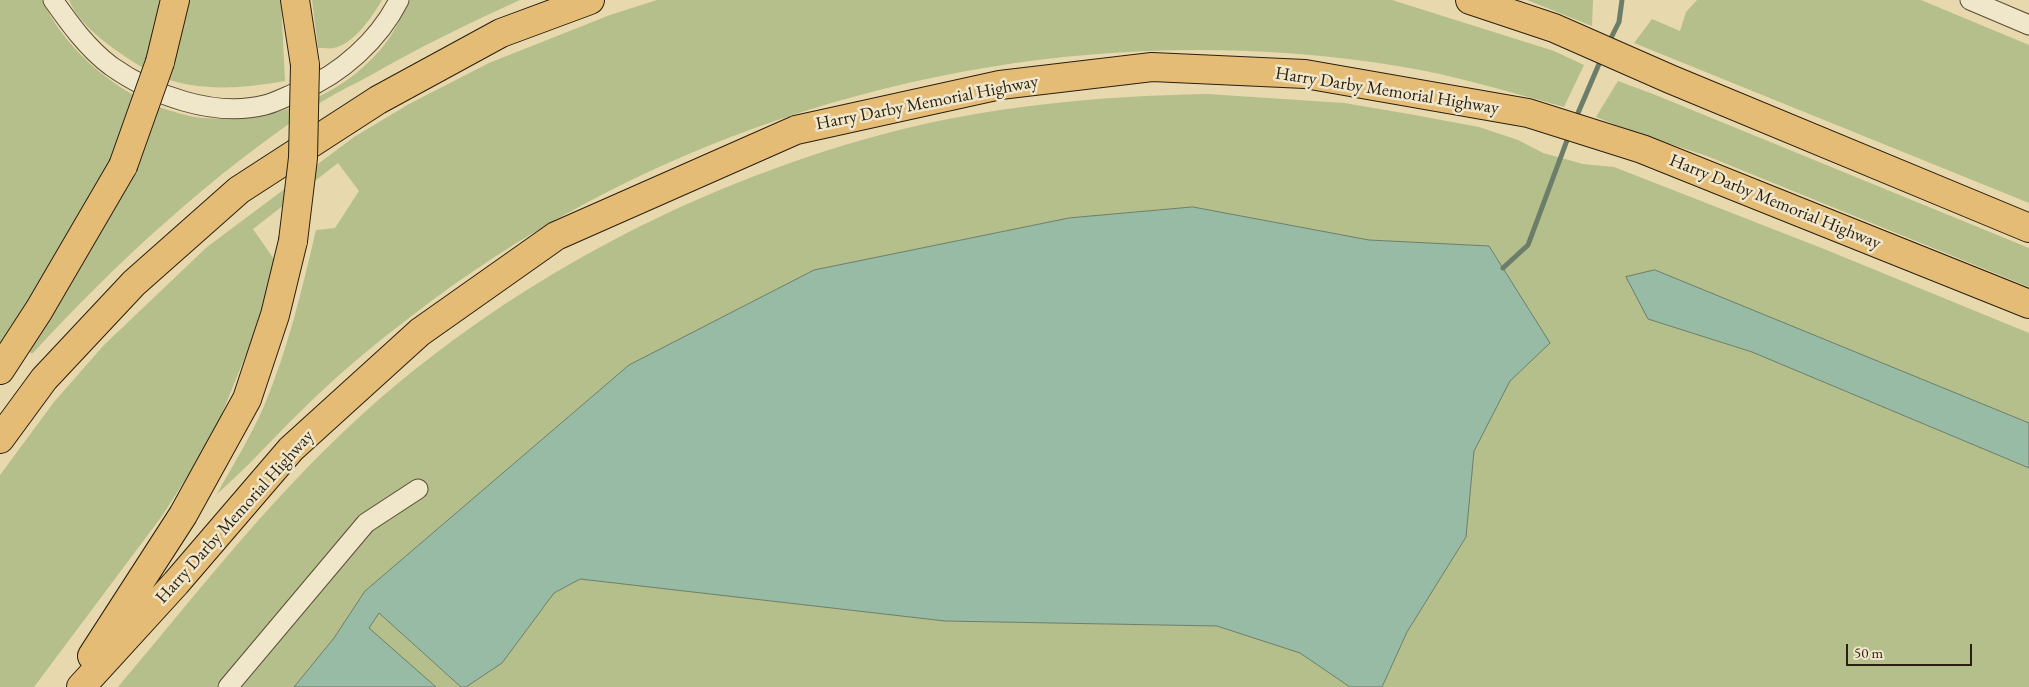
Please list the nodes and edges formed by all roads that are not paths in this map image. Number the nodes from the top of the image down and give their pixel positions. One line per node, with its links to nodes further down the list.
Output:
1 (175, 0): 11 (highway, bridge)
2 (295, 0): 14 (highway, bridge)
3 (399, 0): 7 (street)
4 (590, 0): 12 (highway)
5 (1470, 0): 9 (highway)
6 (1970, 0): 8 (street)
7 (56, 2)
8 (2029, 24)
9 (2029, 228)
10 (2029, 304): 15 (highway, Harry Darby Memorial Highway)
11 (0, 370)
12 (0, 440)
13 (418, 490): 16 (street)
14 (72, 687)
15 (81, 687)
16 (228, 687)

